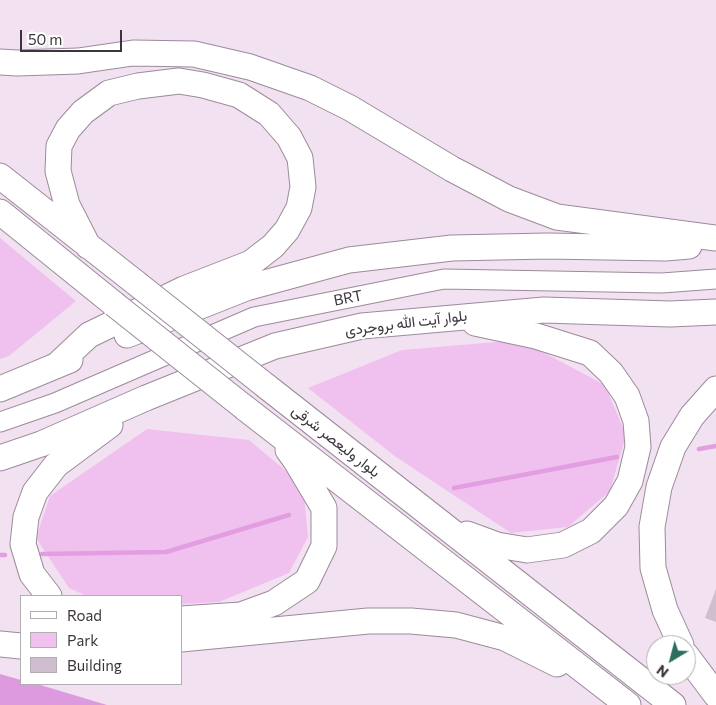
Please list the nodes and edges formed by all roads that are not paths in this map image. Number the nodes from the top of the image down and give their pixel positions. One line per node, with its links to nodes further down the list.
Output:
1 (0, 62): 4 (main road)
2 (0, 176): 6 (main road, بلوار ولیعصر شرقی)
3 (0, 212): 15 (main road, بلوار ولیعصر شرقی, bridge)
4 (716, 238)
5 (716, 244): 10 (main road)
6 (88, 246): 10 (main road); 17 (main road, بلوار ولیعصر شرقی, bridge)
7 (716, 278): 14 (lane, BRT)
8 (716, 312): 9 (main road, بلوار آیت الله بروجردی)
9 (448, 318): 13 (main road, بلوار آیت الله بروجردی); 17 (main road)
10 (56, 366): 11 (main road)
11 (0, 389)
12 (716, 389): 20 (main road)
13 (146, 398): 16 (main road, بلوار آیت الله بروجردی); 18 (main road)
14 (0, 422)
15 (269, 426): 19 (main road); 25 (main road, بلوار ولیعصر شرقی)
16 (0, 458)
17 (446, 527): 28 (main road, بلوار ولیعصر شرقی)
18 (48, 595)
19 (182, 620)
20 (676, 635)
21 (182, 639): 25 (main road)
22 (0, 644): 23 (main road)
23 (20, 646)
24 (696, 668): 26 (main road)
25 (607, 689): 27 (main road, بلوار ولیعصر شرقی)
26 (716, 695)
27 (628, 705)
28 (672, 705)

